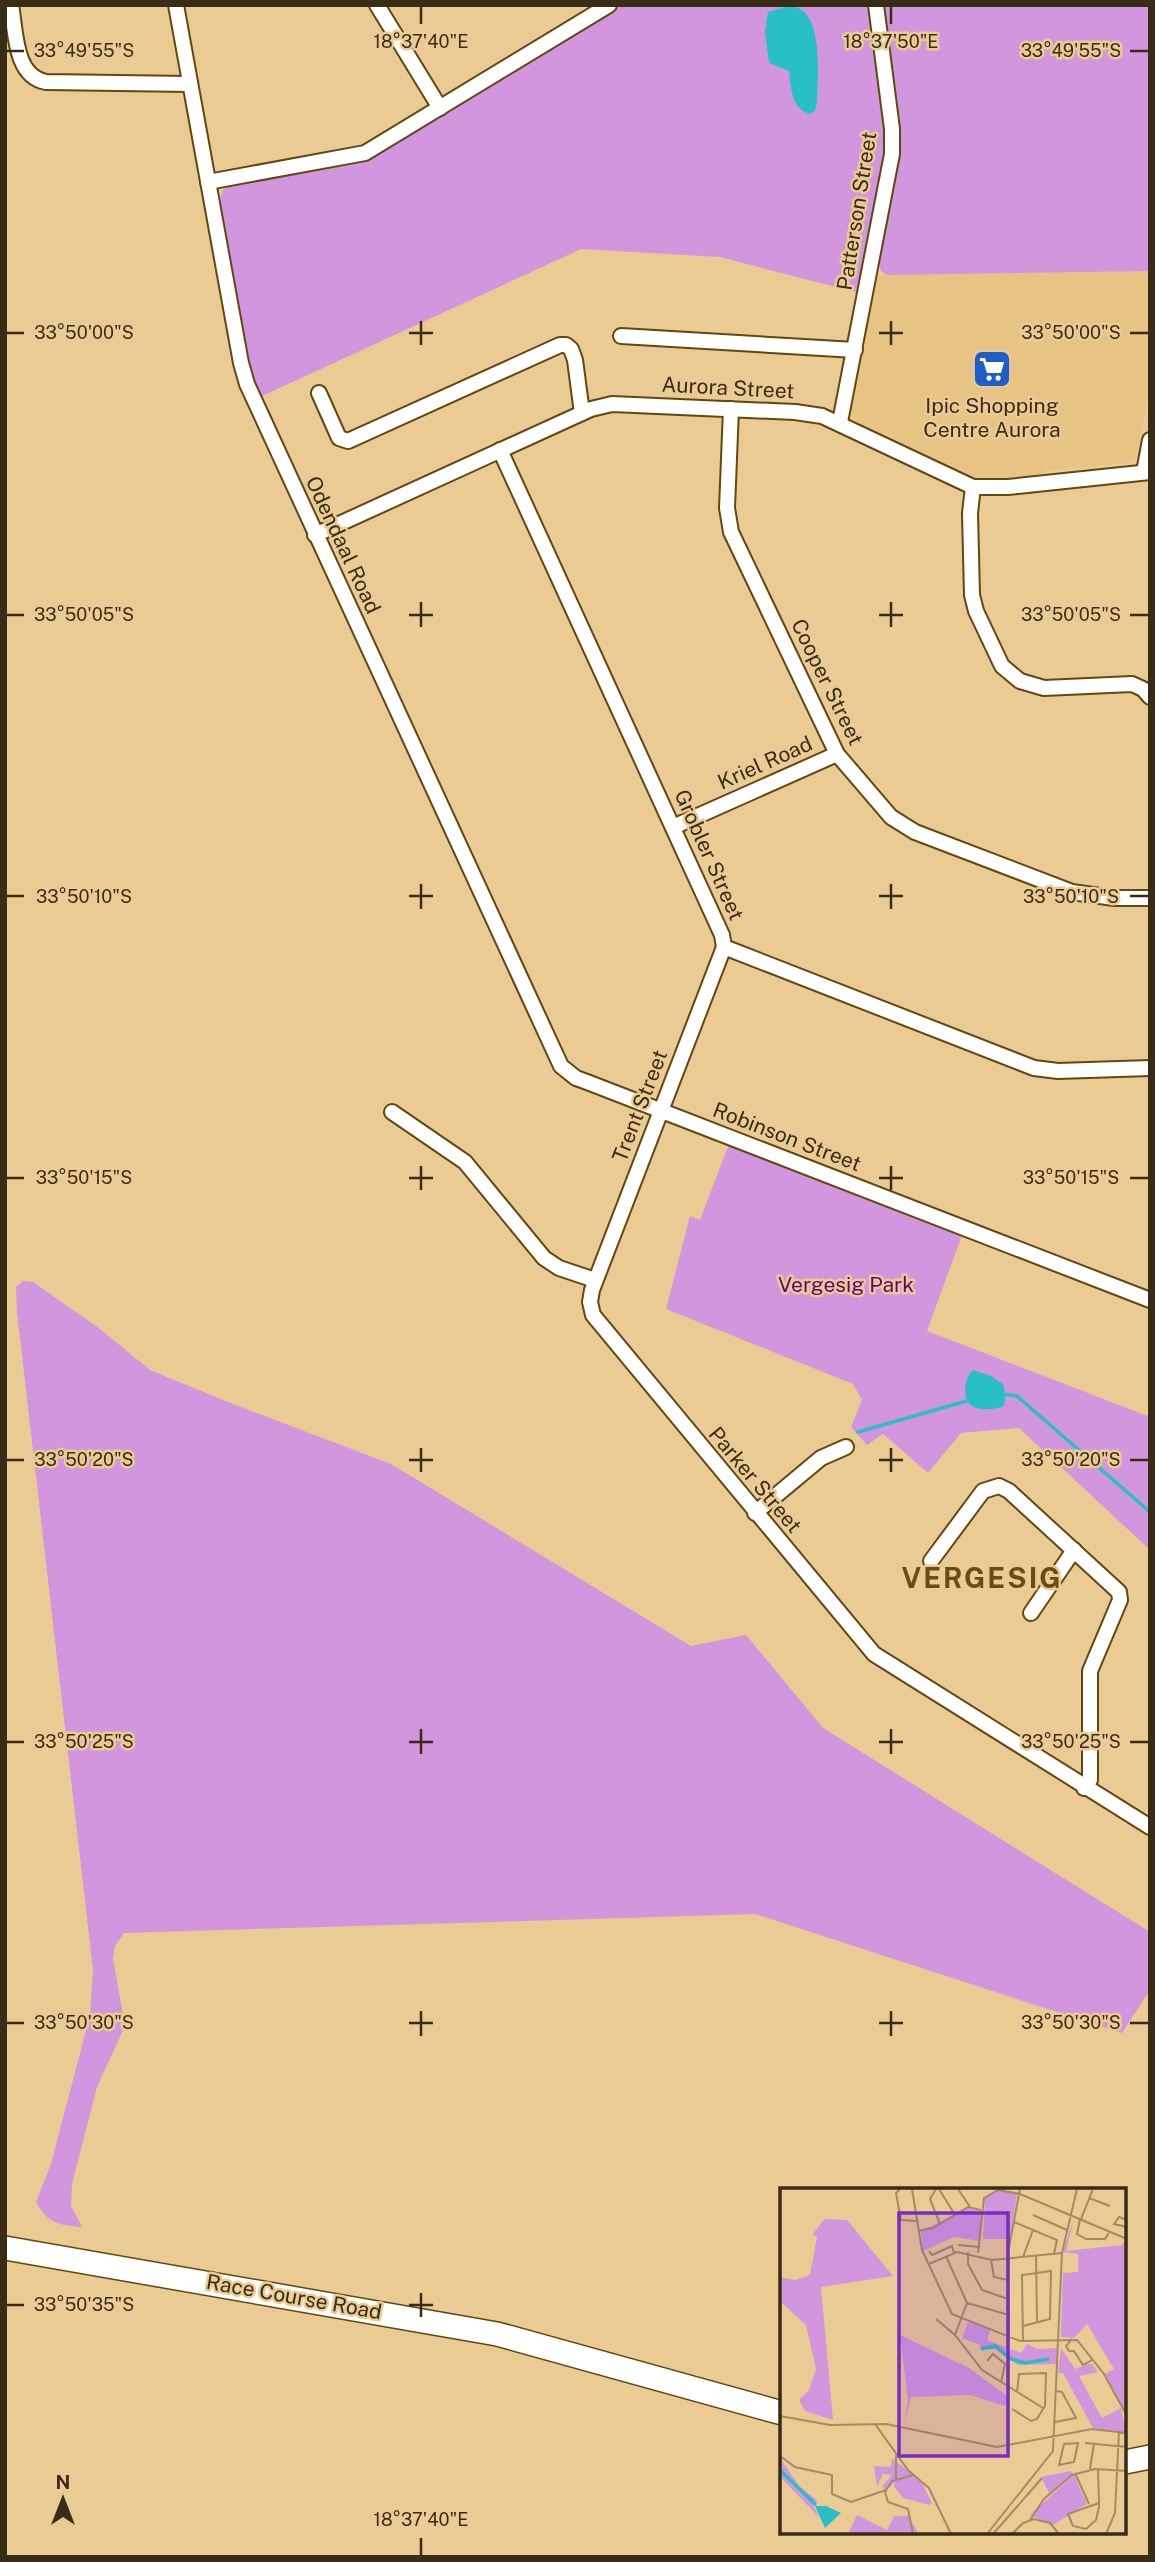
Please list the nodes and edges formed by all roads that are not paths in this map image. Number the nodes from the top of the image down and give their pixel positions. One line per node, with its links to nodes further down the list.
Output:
1 (11, 5): 7 (street)
2 (176, 5): 7 (street, Odendaal Road)
3 (377, 5): 8 (street)
4 (609, 5): 6 (street)
5 (876, 5): 11 (street, Patterson Street)
6 (588, 11): 8 (street)
7 (190, 85): 9 (street, Odendaal Road)
8 (440, 108): 9 (street)
9 (208, 183): 20 (street, Odendaal Road)
10 (621, 336): 11 (street)
11 (855, 350): 15 (street, Patterson Street)
12 (319, 393): 14 (street)
13 (731, 409): 14 (street, Aurora Street); 15 (street, Aurora Street); 22 (street, Cooper Street)
14 (582, 413): 17 (street, Aurora Street)
15 (840, 422): 19 (street, Aurora Street)
16 (1150, 440): 18 (street)
17 (500, 450): 20 (street, Aurora Street); 23 (street, Grobler Street)
18 (1147, 472): 19 (street, Aurora Street)
19 (973, 487): 21 (street)
20 (316, 535): 27 (street, Odendaal Road)
21 (1146, 693)
22 (837, 754): 23 (street, Kriel Road); 24 (street, Cooper Street)
23 (673, 827): 25 (street, Grobler Street)
24 (1150, 898)
25 (724, 947): 26 (street, Grobler Street); 28 (street, Trent Street)
26 (1150, 1068)
27 (566, 1072): 28 (street, Robinson Street)
28 (660, 1111): 30 (street, Trent Street); 31 (street, Robinson Street)
29 (392, 1112): 30 (street)
30 (595, 1280): 33 (street, Parker Street)
31 (1150, 1300)
32 (846, 1447): 33 (street)
33 (755, 1513): 37 (street, Parker Street)
34 (1074, 1550): 35 (street); 36 (street); 37 (street)
35 (931, 1561)
36 (1031, 1613)
37 (1084, 1788): 38 (street, Parker Street)
38 (1150, 1828)
39 (5, 2248): 40 (main road, Race Course Road)
40 (780, 2412)
41 (1150, 2457): 42 (main road)
42 (1127, 2462)

